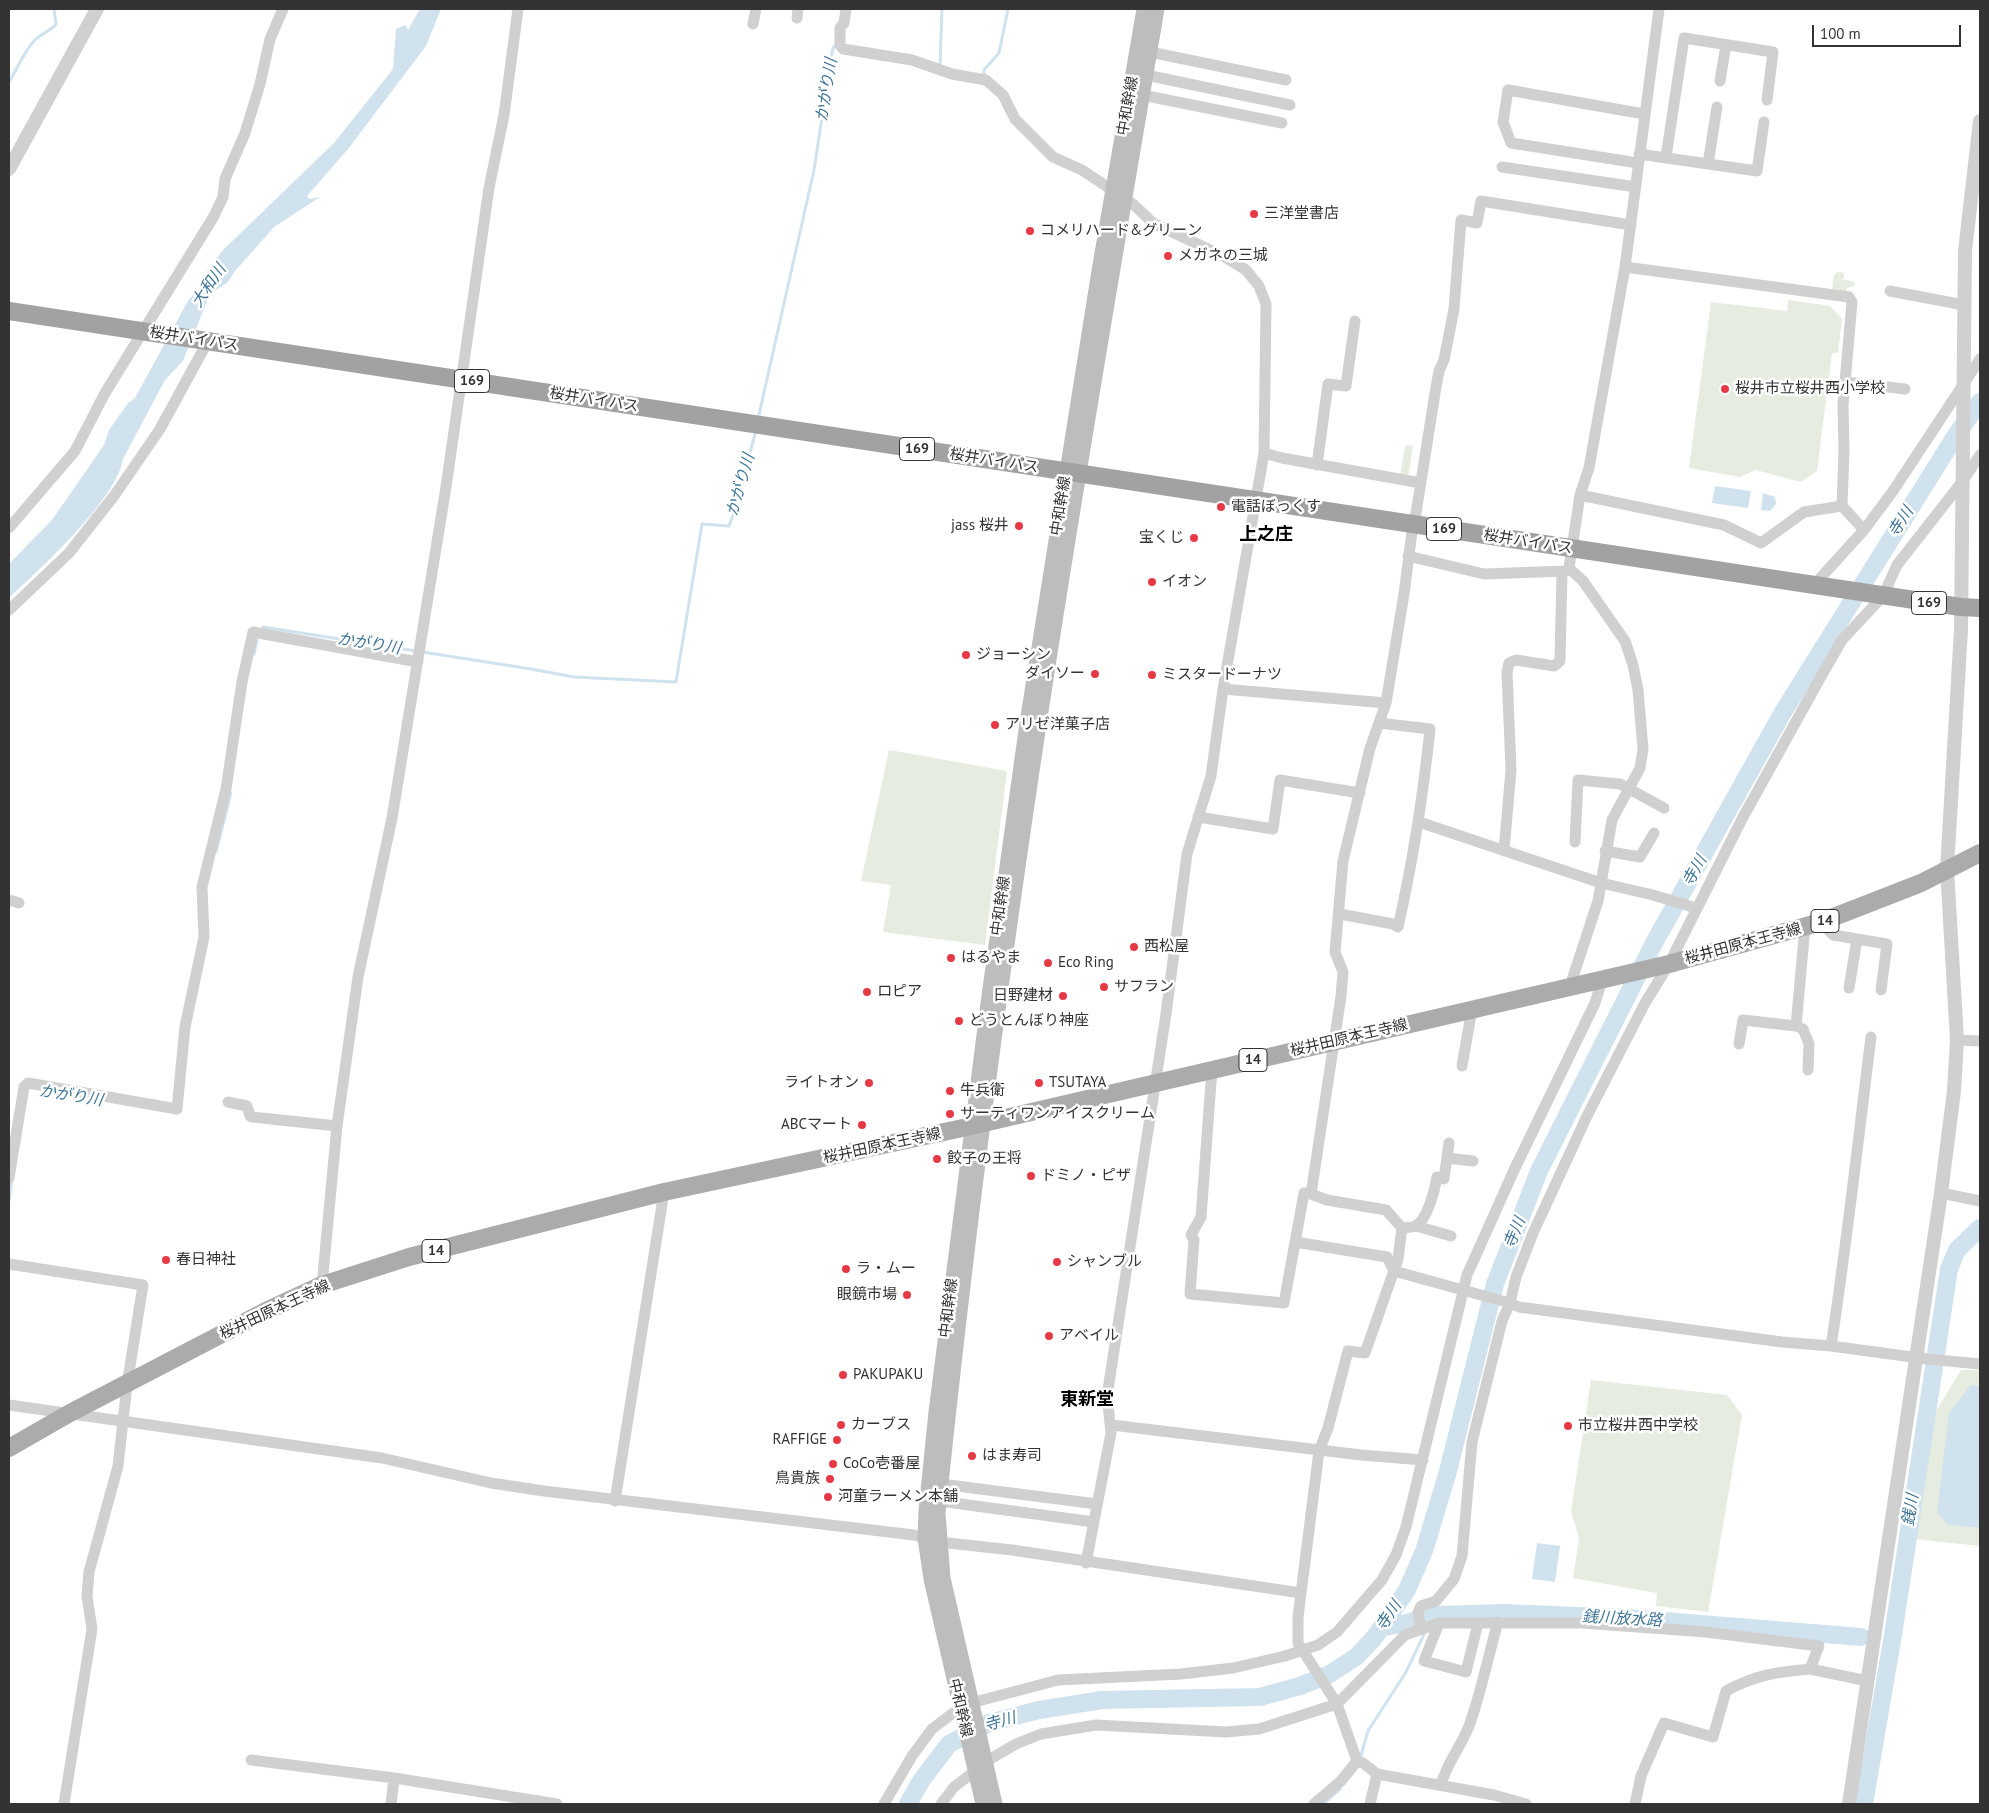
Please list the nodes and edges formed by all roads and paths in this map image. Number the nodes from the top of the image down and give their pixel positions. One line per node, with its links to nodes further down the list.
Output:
1 (97, 9): 27 (street)
2 (284, 9): 36 (street)
3 (518, 9): 39 (street)
4 (756, 9): 9 (street)
5 (846, 9): 29 (street)
6 (1144, 9): 29 (main road, 中和幹線)
7 (1157, 9): 11 (main road, 中和幹線)
8 (1659, 9): 19 (street)
9 (753, 24)
10 (1726, 45): 14 (street); 16 (street); 24 (street)
11 (1150, 52): 12 (main road, 中和幹線); 13 (street)
12 (1146, 75): 15 (main road, 中和幹線); 17 (street)
13 (1286, 80)
14 (1720, 81)
15 (1142, 95): 22 (street); 29 (main road, 中和幹線)
16 (1767, 100)
17 (1290, 105)
18 (1717, 107): 25 (street)
19 (1644, 114): 23 (street); 23 (street)
20 (1980, 121): 33 (street)
21 (1764, 122): 25 (street)
22 (1282, 123)
23 (1639, 158): 24 (street); 28 (street)
24 (1666, 158): 25 (street)
25 (1708, 164)
26 (1502, 167): 28 (street)
27 (9, 169)
28 (1636, 187): 30 (street)
29 (1119, 195): 43 (street); 46 (main road, 中和幹線)
30 (1631, 225): 31 (street); 48 (street)
31 (1625, 267): 40 (street); 49 (street)
32 (1890, 291): 33 (street)
33 (1964, 305): 41 (street)
34 (9, 311): 36 (highway, 桜井バイパス / 169)
35 (1355, 321): 45 (street)
36 (150, 333): 37 (highway, 桜井バイパス / 169); 53 (street)
37 (202, 340): 39 (highway, 桜井バイパス / 169); 62 (street)
38 (1980, 359): 41 (street)
39 (460, 379): 46 (highway, 桜井バイパス / 169); 63 (street)
40 (1845, 382): 42 (street); 51 (street)
41 (1963, 385): 47 (street); 54 (street)
42 (1905, 389)
43 (1264, 452): 45 (street); 50 (street)
44 (1980, 455): 47 (street)
45 (1317, 465): 48 (street)
46 (1073, 473): 50 (highway, 桜井バイパス / 169); 100 (main road, 中和幹線)
47 (1962, 479): 59 (street); 60 (street)
48 (1421, 483): 52 (street)
49 (1580, 495): 51 (street); 55 (street)
50 (1256, 500): 52 (highway, 桜井バイパス / 169); 64 (street)
51 (1842, 506): 54 (street)
52 (1413, 524): 55 (highway, 桜井バイパス / 169); 56 (street)
53 (9, 528)
54 (1864, 530): 58 (street)
55 (1572, 549): 57 (street); 58 (highway, 桜井バイパス / 169)
56 (1408, 556): 57 (street); 65 (street)
57 (1565, 570): 67 (street); 74 (street)
58 (1817, 586): 59 (highway, 桜井バイパス / 169)
59 (1880, 595): 60 (highway, 桜井バイパス / 169); 79 (street)
60 (1961, 608): 61 (highway, 桜井バイパス / 169); 77 (street)
61 (1980, 608)
62 (9, 610)
63 (418, 662): 101 (street); 105 (street)
64 (1223, 689): 65 (street); 70 (street)
65 (1386, 703): 66 (street)
66 (1380, 723): 68 (street); 71 (street)
67 (1629, 788): 69 (street); 73 (street); 75 (street)
68 (1360, 793): 70 (street); 80 (street)
69 (1664, 808)
70 (1198, 817): 98 (street)
71 (1419, 822): 74 (street); 80 (street)
72 (1654, 833): 75 (street)
73 (1575, 842)
74 (1504, 851): 78 (street)
75 (1605, 852): 78 (street)
76 (1980, 853): 77 (main road, 桜井田原本王寺線 / 14)
77 (1948, 869): 81 (main road, 桜井田原本王寺線 / 14); 91 (street)
78 (1601, 883): 79 (street); 85 (street)
79 (1696, 908): 83 (street)
80 (1340, 914): 93 (street)
81 (1813, 924): 82 (street); 83 (main road, 桜井田原本王寺線 / 14); 89 (street)
82 (1857, 939): 86 (street); 87 (street)
83 (1665, 965): 84 (main road, 桜井田原本王寺線 / 14); 118 (street)
84 (1607, 976): 85 (main road, 桜井田原本王寺線 / 14); 117 (street)
85 (1570, 986): 88 (main road, 桜井田原本王寺線 / 14)
86 (1848, 988)
87 (1881, 990)
88 (1472, 1009): 93 (main road, 桜井田原本王寺線 / 14); 95 (street)
89 (1796, 1026): 94 (street); 97 (street)
90 (1871, 1038): 119 (street)
91 (1956, 1040): 92 (street); 108 (street)
92 (1980, 1041)
93 (1334, 1042): 96 (main road, 桜井田原本王寺線 / 14); 107 (street)
94 (1739, 1044)
95 (1462, 1066)
96 (1212, 1069): 98 (main road, 桜井田原本王寺線 / 14); 113 (street)
97 (1808, 1070)
98 (1156, 1082): 100 (main road, 桜井田原本王寺線 / 14); 126 (street)
99 (228, 1102): 101 (street)
100 (978, 1124): 106 (main road, 桜井田原本王寺線 / 14); 130 (main road, 中和幹線); 135 (main road, 中和幹線)
101 (338, 1126): 116 (street)
102 (1448, 1143): 103 (street)
103 (1446, 1158): 104 (street); 110 (street)
104 (1473, 1161)
105 (9, 1178)
106 (664, 1192): 116 (main road, 桜井田原本王寺線 / 14); 131 (street)
107 (1311, 1194): 111 (street); 113 (street)
108 (1941, 1194): 109 (street); 120 (street)
109 (1980, 1201)
110 (1416, 1226): 111 (street); 112 (street)
111 (1402, 1228): 115 (street)
112 (1451, 1236)
113 (1295, 1242): 115 (street)
114 (9, 1264): 122 (street)
115 (1394, 1271): 117 (street); 128 (street)
116 (322, 1286): 122 (main road, 桜井田原本王寺線 / 14)
117 (1467, 1292): 118 (street); 129 (street)
118 (1508, 1302): 119 (street); 140 (street)
119 (1831, 1346): 120 (street)
120 (1922, 1358): 121 (street); 143 (street)
121 (1980, 1364)
122 (127, 1385): 124 (main road, 桜井田原本王寺線 / 14); 125 (street)
123 (9, 1405): 124 (street)
124 (70, 1413): 125 (street); 127 (main road, 桜井田原本王寺線 / 14)
125 (122, 1421): 131 (street); 153 (street)
126 (1112, 1425): 128 (street); 133 (street)
127 (9, 1448)
128 (1319, 1450): 129 (street); 137 (street)
129 (1423, 1460): 141 (street)
130 (941, 1484): 132 (main road, 中和幹線); 133 (street)
131 (615, 1501): 135 (street)
132 (939, 1501): 134 (street); 135 (main road, 中和幹線)
133 (1097, 1504): 134 (street)
134 (1094, 1522): 136 (street)
135 (932, 1540): 136 (street); 145 (main road, 中和幹線)
136 (1086, 1563): 137 (street)
137 (1301, 1593): 141 (street)
138 (1498, 1622): 139 (street); 142 (street); 151 (street)
139 (1478, 1623): 140 (street); 140 (street)
140 (1429, 1626): 144 (street)
141 (1305, 1653): 144 (street); 145 (street)
142 (1810, 1669): 143 (street); 162 (street)
143 (1868, 1681): 163 (street)
144 (1336, 1701): 147 (street); 148 (street)
145 (966, 1707): 148 (main road, 中和幹線); 156 (street)
146 (251, 1760): 150 (street)
147 (1360, 1762): 149 (street); 160 (street)
148 (980, 1766): 157 (street); 158 (main road, 中和幹線); 159 (main road, 中和幹線)
149 (1377, 1774): 151 (street); 161 (street)
150 (394, 1778): 154 (street); 155 (street)
151 (1441, 1785): 152 (street)
152 (1518, 1803)
153 (64, 1804)
154 (390, 1804)
155 (557, 1804)
156 (884, 1804)
157 (941, 1804)
158 (983, 1804)
159 (995, 1804)
160 (1314, 1804)
161 (1370, 1804)
162 (1635, 1804)
163 (1849, 1804)

